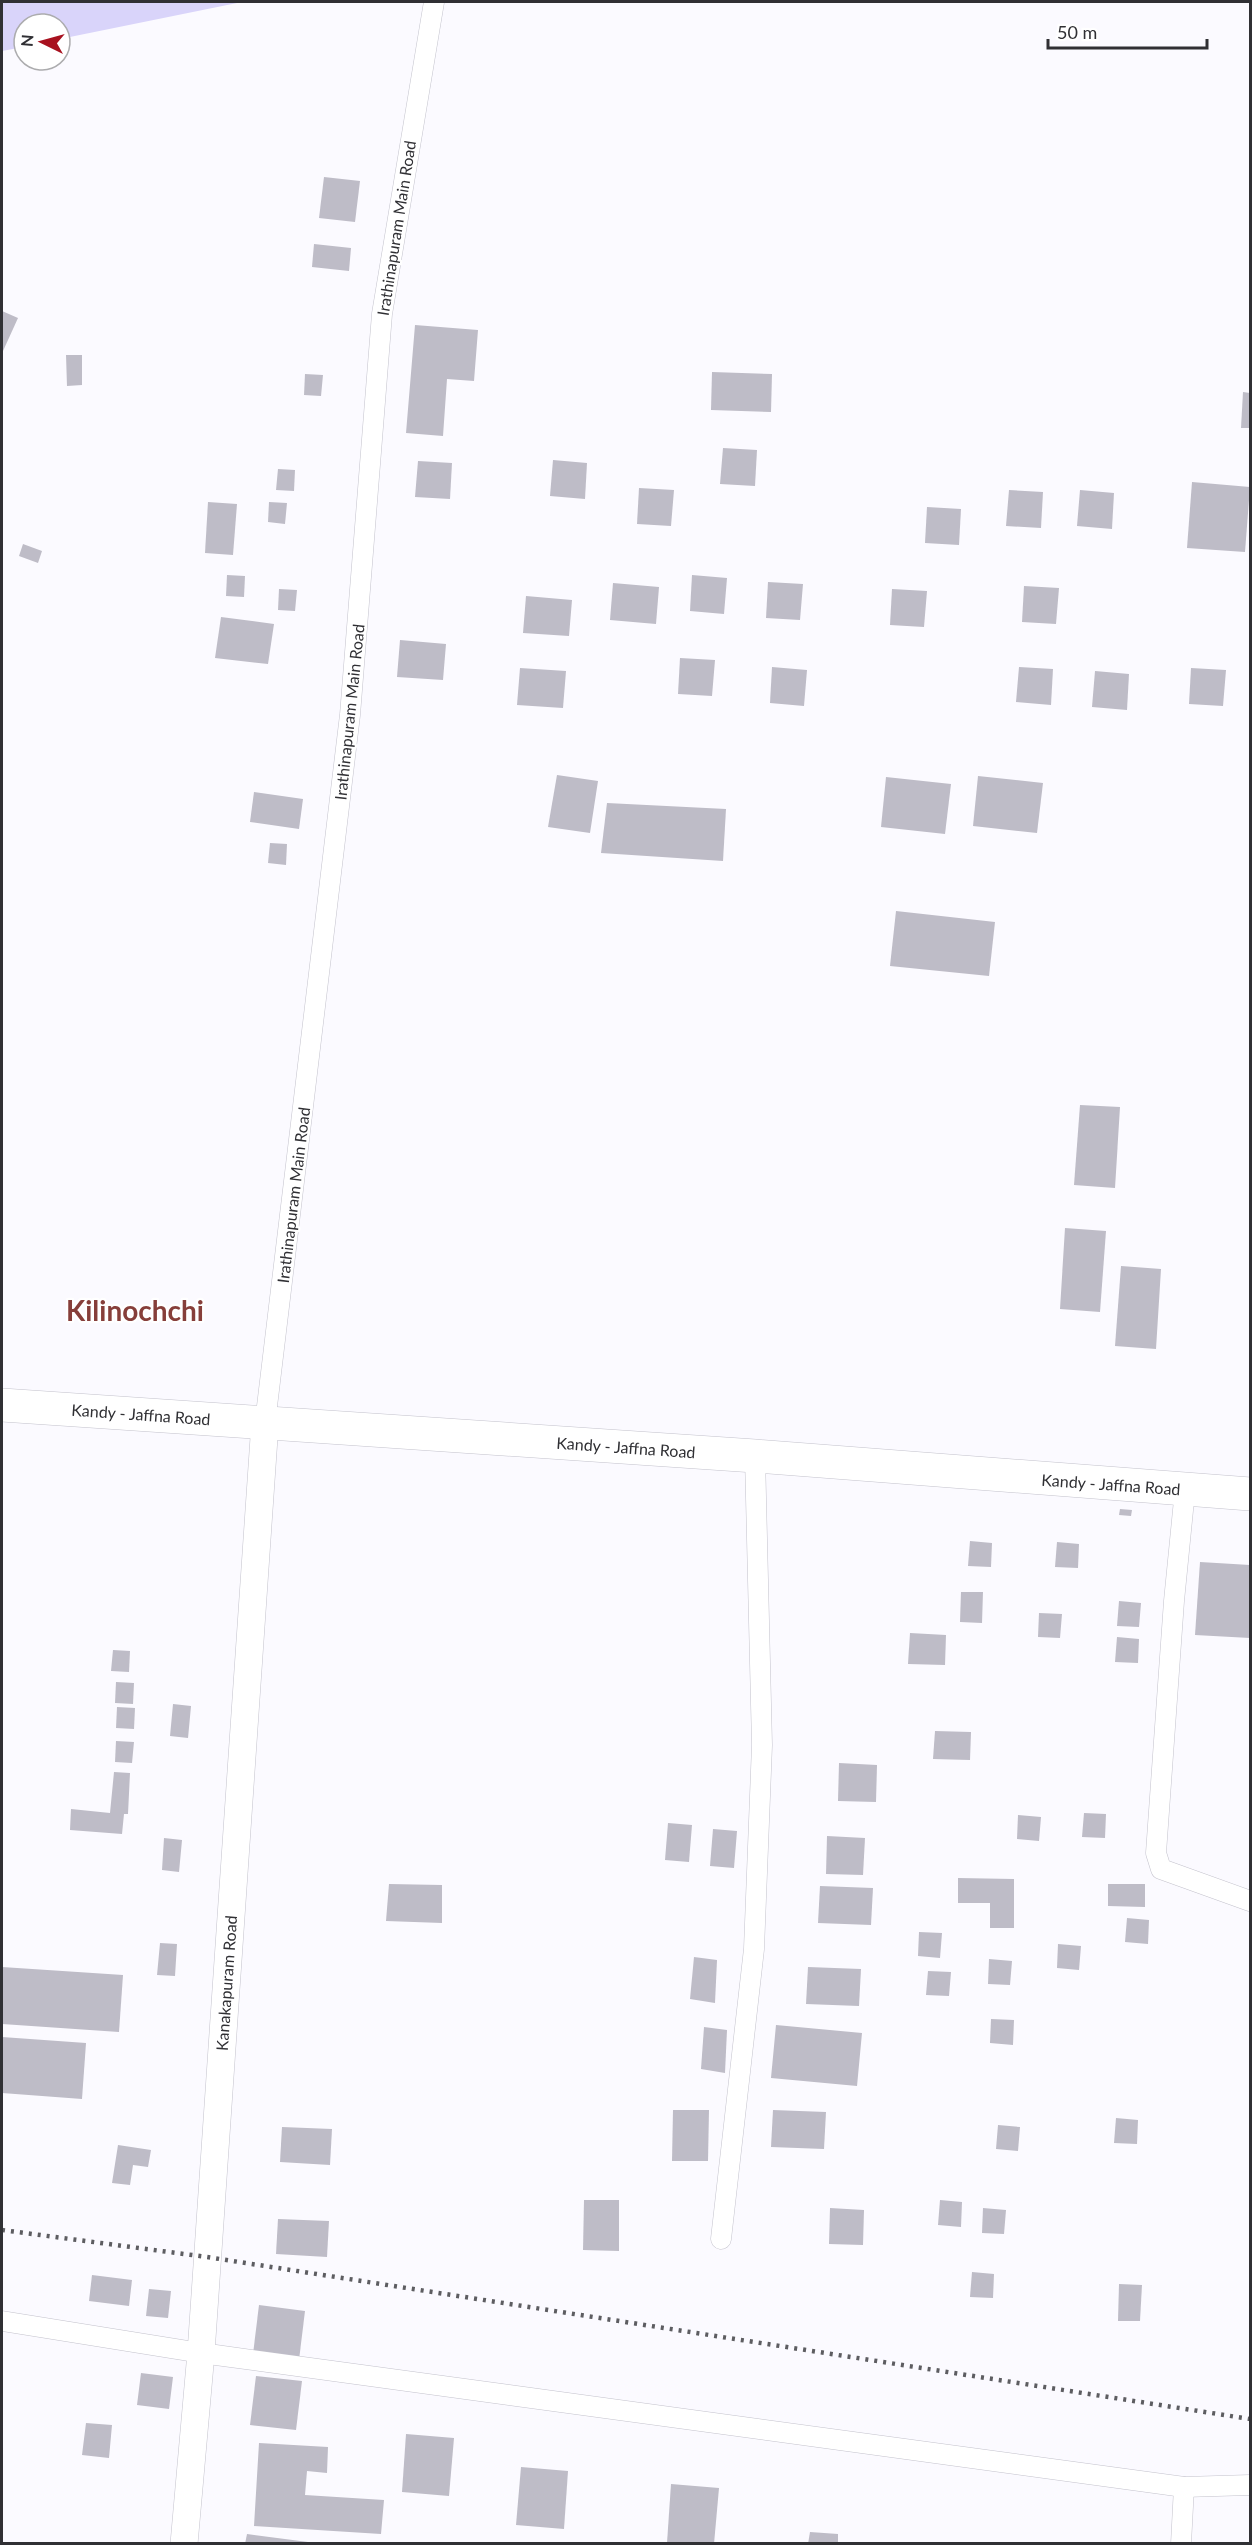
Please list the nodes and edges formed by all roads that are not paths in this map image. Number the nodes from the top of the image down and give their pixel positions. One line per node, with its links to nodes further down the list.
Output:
1 (434, 2): 3 (street, Irathinapuram Main Road)
2 (2, 1405): 3 (highway, Kandy - Jaffna Road)
3 (266, 1423): 4 (highway, Kandy - Jaffna Road); 10 (street, Kanakapuram Road)
4 (755, 1455): 5 (highway, Kandy - Jaffna Road); 8 (street)
5 (1185, 1490): 6 (highway, Kandy - Jaffna Road); 7 (street)
6 (1251, 1494)
7 (1251, 1901)
8 (721, 2239)
9 (2, 2321): 10 (street)
10 (201, 2353): 12 (street); 13 (street, Kanakapuram Road)
11 (1251, 2485): 12 (street)
12 (1184, 2487): 14 (street)
13 (184, 2544)
14 (1180, 2544)

